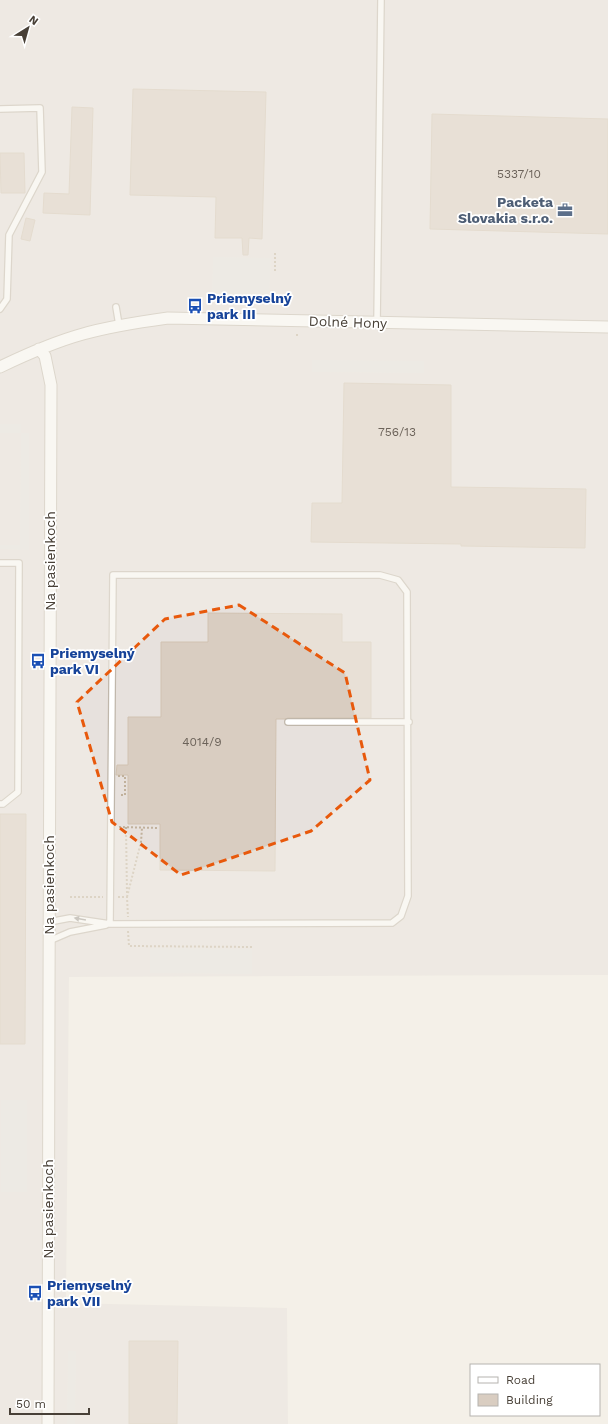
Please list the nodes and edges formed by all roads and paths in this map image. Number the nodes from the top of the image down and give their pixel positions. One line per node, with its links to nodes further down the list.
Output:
1 (381, 0): 7 (lane)
2 (0, 109): 6 (lane)
3 (275, 252): 4 (path)
4 (275, 271)
5 (116, 307): 8 (lane)
6 (0, 309)
7 (377, 323): 8 (street, Dolné Hony); 9 (street, Dolné Hony)
8 (119, 325): 10 (street, Dolné Hony)
9 (608, 327)
10 (39, 349): 11 (street, Dolné Hony); 22 (street, Na pasienkoch)
11 (0, 367)
12 (0, 563): 17 (lane)
13 (288, 722): 14 (lane)
14 (409, 722): 15 (lane); 23 (lane)
15 (112, 775): 16 (path); 23 (lane)
16 (117, 795)
17 (0, 804)
18 (117, 821): 19 (path)
19 (126, 827): 20 (path); 20 (path)
20 (142, 828): 21 (path)
21 (158, 828)
22 (49, 922): 23 (lane, one-way to 22); 24 (street, Na pasienkoch)
23 (110, 924): 24 (lane)
24 (49, 941): 25 (street, Na pasienkoch)
25 (48, 1424)

